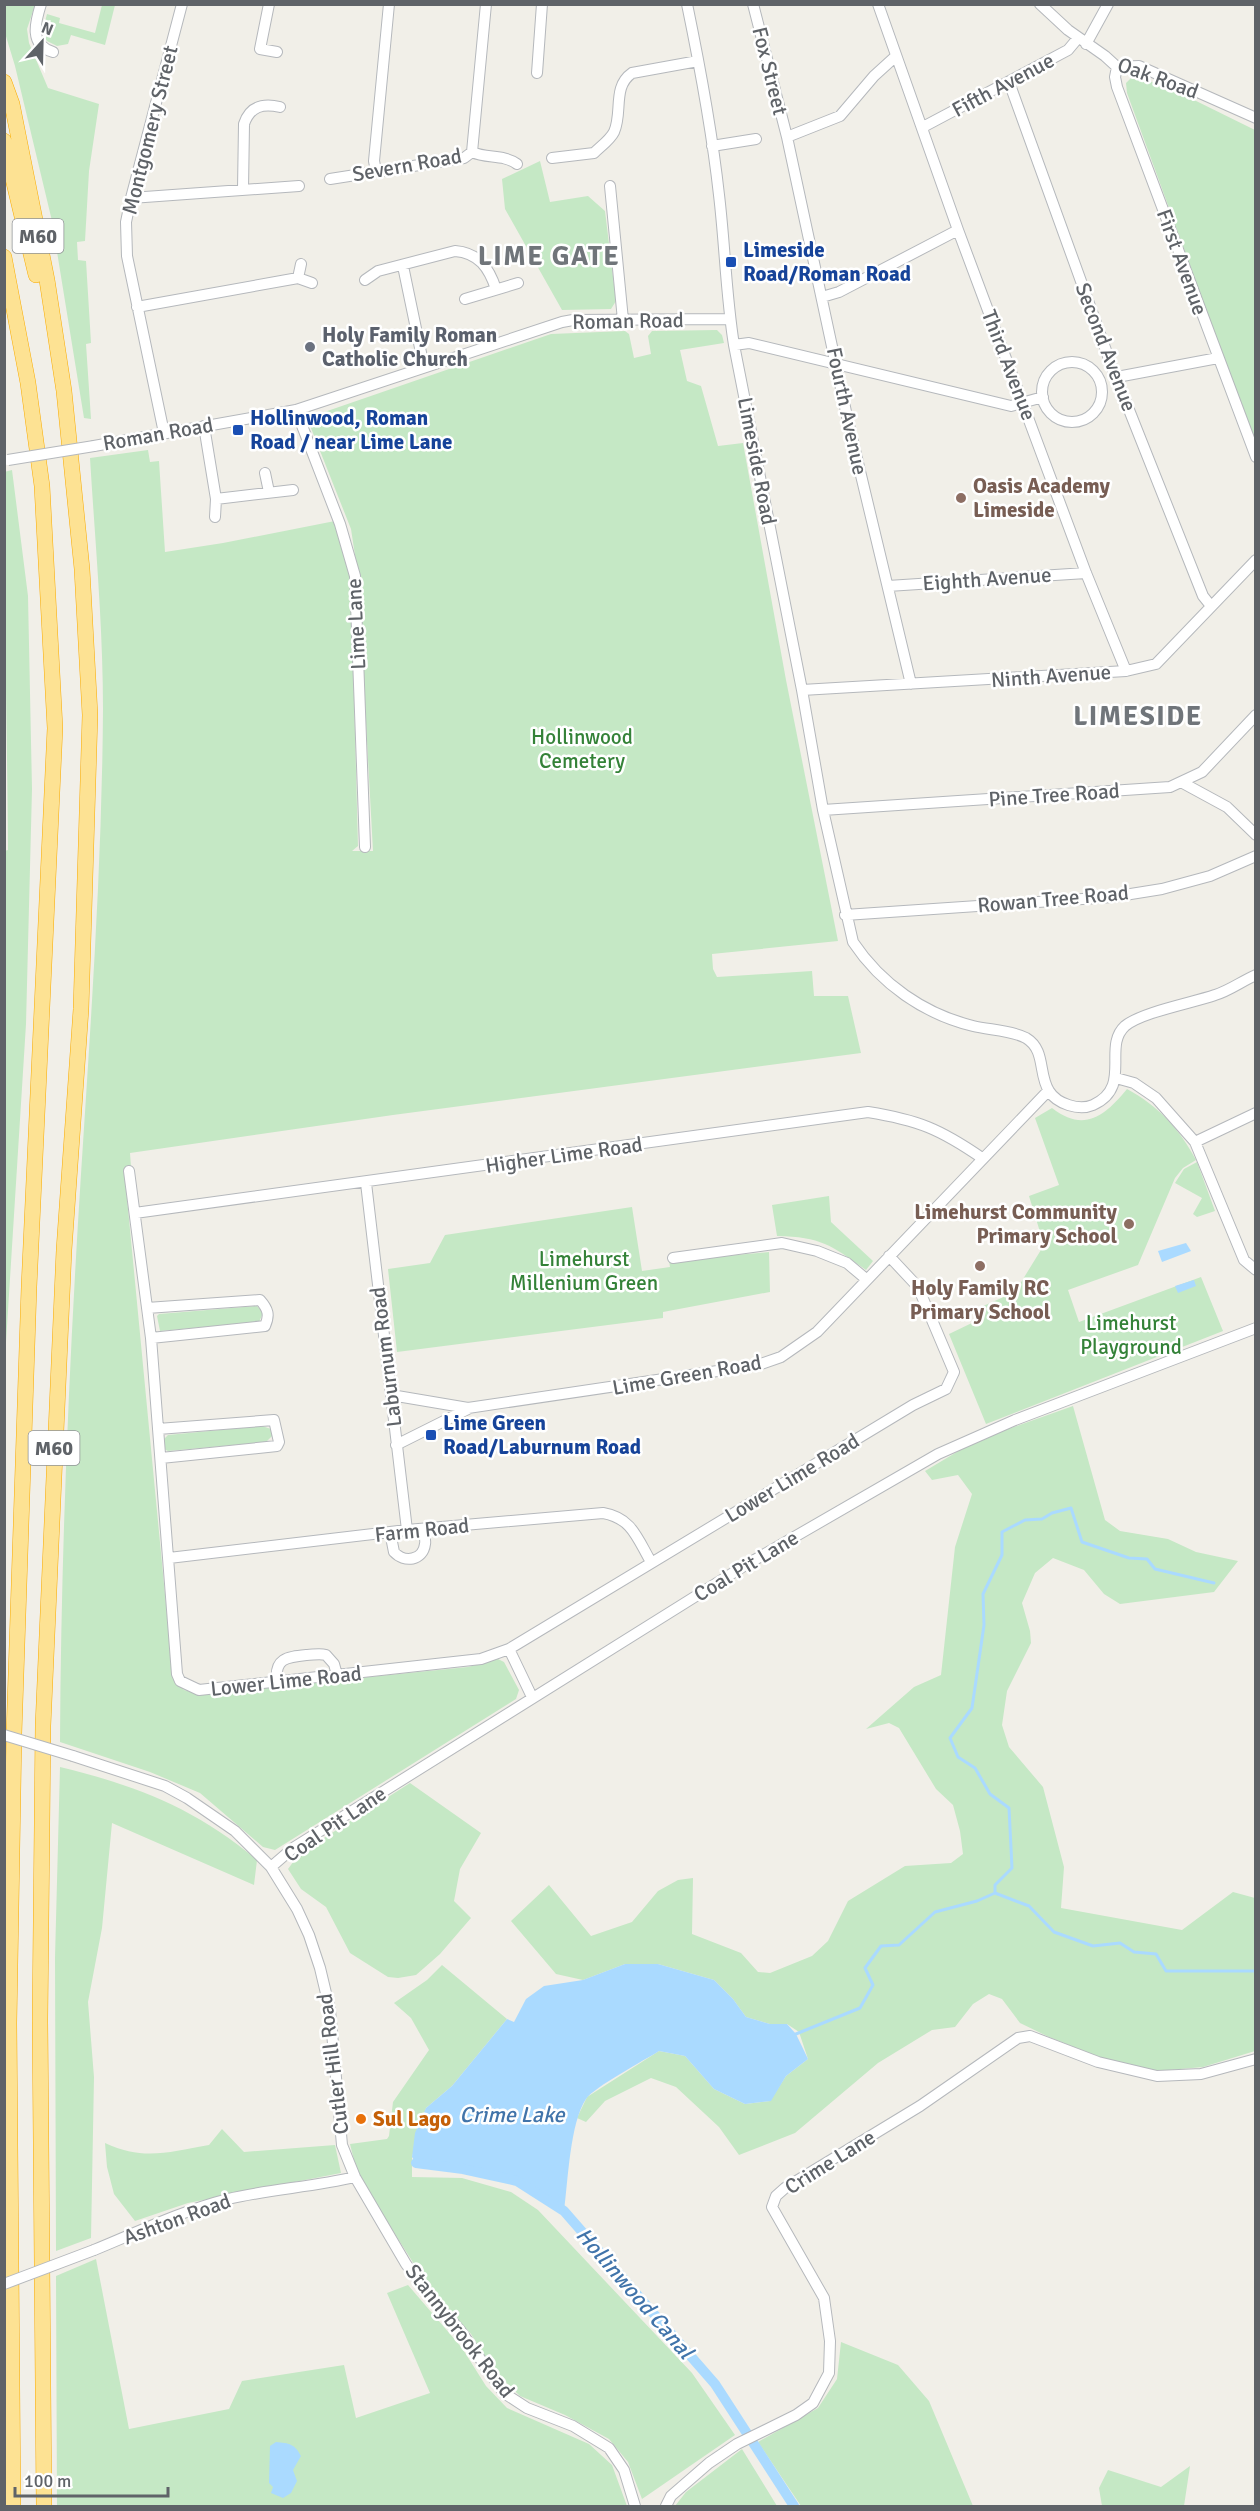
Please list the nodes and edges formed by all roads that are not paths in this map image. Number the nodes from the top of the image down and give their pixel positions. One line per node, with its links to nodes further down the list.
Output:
1 (41, 4): 13 (street)
2 (182, 4): 36 (street, Montgomery Street)
3 (269, 4): 14 (street)
4 (389, 4): 31 (street)
5 (486, 4): 28 (street)
6 (542, 4): 18 (street)
7 (687, 4): 16 (street, Limeside Road)
8 (753, 4): 24 (street, Fox Street)
9 (878, 4): 15 (street, Third Avenue)
10 (1040, 4): 12 (street, Oak Road)
11 (1108, 4): 12 (street)
12 (1082, 41): 17 (street, Oak Road); 20 (street, Fifth Avenue)
13 (53, 52)
14 (277, 52)
15 (896, 56): 23 (street, Third Avenue); 24 (street)
16 (698, 61): 27 (street, Limeside Road); 29 (street)
17 (1117, 67): 22 (street, Oak Road); 56 (street, First Avenue)
18 (537, 73)
19 (4, 82): 62 (highway, M60)
20 (1009, 82): 23 (street, Fifth Avenue); 60 (street, Second Avenue)
21 (280, 107): 35 (street)
22 (1256, 118)
23 (923, 127): 37 (street, Third Avenue)
24 (787, 137): 50 (street, Fourth Avenue)
25 (756, 139): 27 (street)
26 (4, 141): 62 (highway, M60)
27 (712, 146): 53 (street, Limeside Road)
28 (472, 152): 30 (street, Severn Road); 31 (street, Severn Road)
29 (552, 158)
30 (517, 164)
31 (376, 171): 32 (street, Severn Road)
32 (330, 179)
33 (299, 186): 35 (street)
34 (610, 186): 54 (street)
35 (243, 189): 36 (street)
36 (131, 198): 52 (street, Montgomery Street)
37 (958, 230): 50 (street); 65 (street, Third Avenue)
38 (4, 257): 48 (highway, M60)
39 (375, 260): 42 (street)
40 (301, 264): 44 (street)
41 (403, 266): 42 (street); 49 (street); 58 (street)
42 (378, 271): 45 (street)
43 (4, 272): 48 (highway, M60)
44 (298, 278): 46 (street); 52 (street)
45 (364, 280)
46 (312, 283)
47 (518, 283): 49 (street)
48 (11, 288): 127 (highway, M60)
49 (496, 289): 51 (street)
50 (822, 297): 57 (street, Fourth Avenue)
51 (465, 299)
52 (137, 307): 70 (street, Montgomery Street)
53 (730, 319): 54 (street, Roman Road); 55 (street, Limeside Road)
54 (623, 320): 58 (street, Roman Road)
55 (734, 345): 57 (street); 84 (street, Limeside Road)
56 (1218, 358): 60 (street); 71 (street, First Avenue)
57 (837, 363): 65 (street); 80 (street, Fourth Avenue)
58 (424, 367): 66 (street, Roman Road)
59 (1094, 372): 60 (street); 63 (street); 64 (street)
60 (1114, 372): 61 (street, Second Avenue)
61 (1121, 390): 63 (street); 81 (street, Second Avenue)
62 (64, 391): 128 (highway, M60)
63 (1102, 393): 67 (street)
64 (1042, 397): 65 (street); 67 (street)
65 (1022, 402): 68 (street, Third Avenue)
66 (296, 410): 69 (street, Roman Road); 89 (street, Lime Lane)
67 (1050, 411): 68 (street)
68 (1030, 421): 79 (street, Third Avenue)
69 (204, 426): 70 (street, Roman Road); 76 (street)
70 (164, 433): 72 (street, Roman Road, bridge)
71 (1256, 457)
72 (6, 460)
73 (265, 473): 75 (street)
74 (293, 490): 75 (street)
75 (269, 492): 76 (street)
76 (216, 499): 77 (street)
77 (215, 517)
78 (1256, 560): 81 (street, Ninth Avenue)
79 (1086, 573): 80 (street, Eighth Avenue); 82 (street, Third Avenue)
80 (888, 586): 83 (street, Fourth Avenue)
81 (1211, 606): 82 (street, Ninth Avenue)
82 (1126, 671): 83 (street, Ninth Avenue)
83 (911, 684): 84 (street, Ninth Avenue)
84 (802, 690): 87 (street, Limeside Road)
85 (1256, 715): 86 (street, Pine Tree Road)
86 (1181, 782): 87 (street, Pine Tree Road); 88 (street)
87 (823, 810): 91 (street, Limeside Road)
88 (1256, 835)
89 (365, 847)
90 (1256, 856): 91 (street, Rowan Tree Road)
91 (845, 915): 94 (street, Limeside Road)
92 (1256, 975): 93 (street)
93 (1116, 1078): 94 (street); 96 (street)
94 (1048, 1091): 97 (street, Lime Green Road)
95 (1256, 1113): 96 (street)
96 (1195, 1142): 103 (street)
97 (982, 1158): 99 (street, Higher Lime Road); 101 (street, Lime Green Road)
98 (129, 1171): 100 (street, Lower Lime Road)
99 (366, 1183): 100 (street, Higher Lime Road); 108 (street, Laburnum Road)
100 (135, 1213): 105 (street, Lower Lime Road)
101 (889, 1256): 104 (street, Lime Green Road); 117 (street, Lower Lime Road)
102 (673, 1258): 104 (street)
103 (1256, 1270)
104 (866, 1279): 109 (street, Lime Green Road)
105 (147, 1308): 107 (street, Lower Lime Road); 107 (street)
106 (1256, 1328): 121 (street, Coal Pit Lane)
107 (151, 1338): 110 (street, Lower Lime Road)
108 (391, 1395): 109 (street, Lime Green Road); 111 (street, Laburnum Road)
109 (468, 1408): 111 (street, Lime Green Road)
110 (158, 1429): 112 (street, Lower Lime Road); 112 (street)
111 (396, 1445): 114 (street, Laburnum Road)
112 (161, 1458): 116 (street, Lower Lime Road)
113 (423, 1529): 114 (street, Farm Road); 115 (street); 117 (street, Farm Road)
114 (407, 1530): 115 (street, Farm Road)
115 (390, 1532): 116 (street, Farm Road)
116 (169, 1558): 120 (street, Lower Lime Road)
117 (651, 1562): 118 (street, Lower Lime Road)
118 (508, 1649): 119 (street, Lower Lime Road); 121 (street)
119 (337, 1675): 120 (street, Lower Lime Road); 120 (street)
120 (277, 1682)
121 (532, 1697): 123 (street, Coal Pit Lane)
122 (4, 1735): 123 (street, Cutler Hill Road, bridge)
123 (271, 1867): 125 (street, Cutler Hill Road)
124 (1256, 2059): 130 (street, Crime Lane)
125 (355, 2177): 126 (street, Ashton Road, bridge); 129 (street, Stannybrook Road)
126 (4, 2284)
127 (13, 2506)
128 (44, 2506)
129 (635, 2506)
130 (666, 2506)

